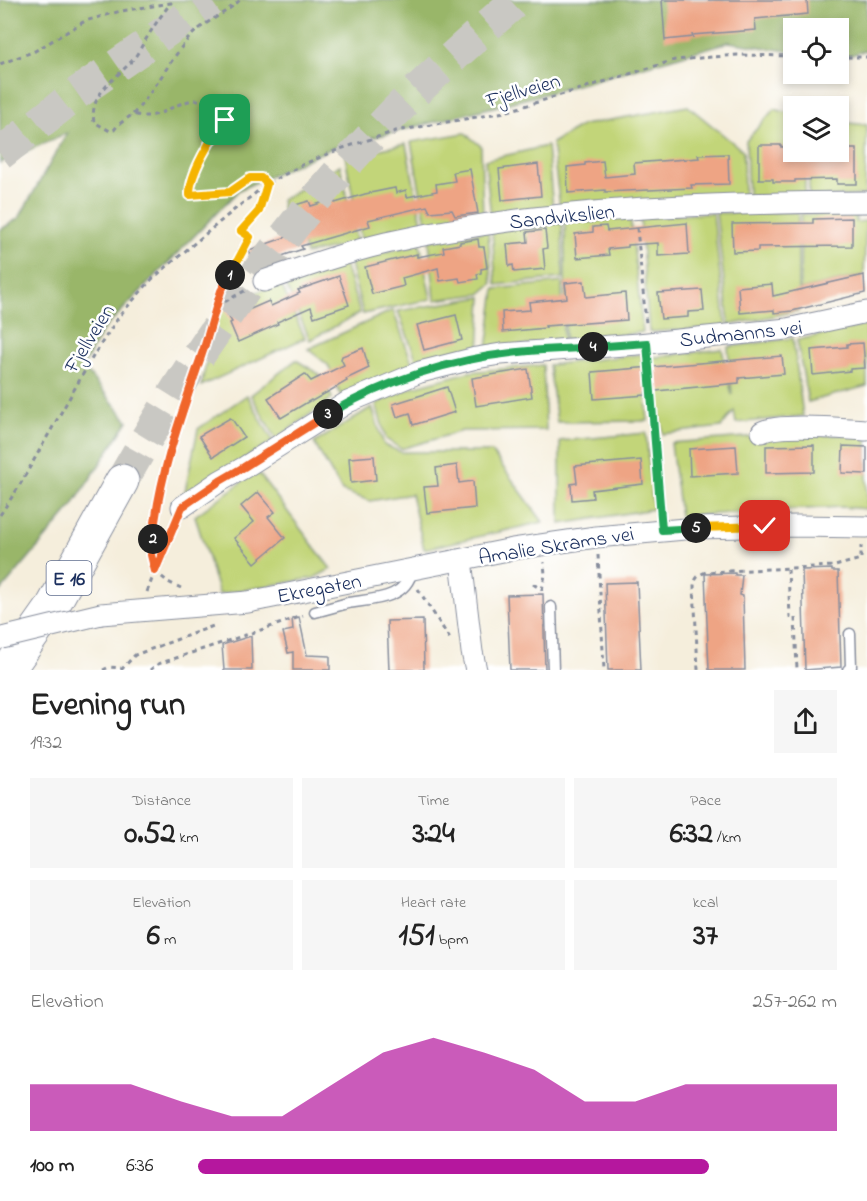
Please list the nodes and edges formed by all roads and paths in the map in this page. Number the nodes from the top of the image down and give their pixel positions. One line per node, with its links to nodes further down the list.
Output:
1 (240, 0): 7 (path)
2 (172, 2): 6 (path); 7 (path)
3 (783, 56): 8 (path, Fjellveien)
4 (849, 57): 5 (path)
5 (867, 57)
6 (0, 64)
7 (133, 114): 8 (path)
8 (267, 184): 12 (path); 18 (path, Fjellveien)
9 (867, 202): 11 (street, Sandvikslien)
10 (637, 223): 14 (path, Sandvikslien)
11 (264, 281): 12 (path)
12 (216, 307): 17 (path)
13 (867, 312): 14 (street, Sudmanns vei)
14 (646, 334): 17 (street, Sudmanns vei); 19 (path)
15 (867, 430): 16 (street)
16 (762, 432)
17 (182, 507)
18 (0, 515)
19 (662, 530): 20 (street, Amalie Skrams vei); 21 (street, Amalie Skrams vei)
20 (864, 535): 24 (path)
21 (461, 560): 25 (street, Amalie Skrams vei); 32 (street, Amalie Skrams vei)
22 (598, 562): 39 (path)
23 (544, 564): 26 (path)
24 (788, 568): 40 (path); 41 (path)
25 (411, 574): 27 (street, Ekregaten); 29 (lane); 32 (path)
26 (542, 590)
27 (225, 605): 31 (street, bridge); 33 (path)
28 (551, 607): 38 (lane)
29 (315, 612): 37 (path)
30 (849, 634): 42 (lane)
31 (1, 639)
32 (474, 661)
33 (121, 669): 36 (path)
34 (8, 670): 35 (highway, E 16)
35 (23, 670)
36 (103, 670)
37 (150, 670)
38 (553, 670)
39 (604, 670)
40 (698, 670)
41 (797, 670)
42 (848, 670)

